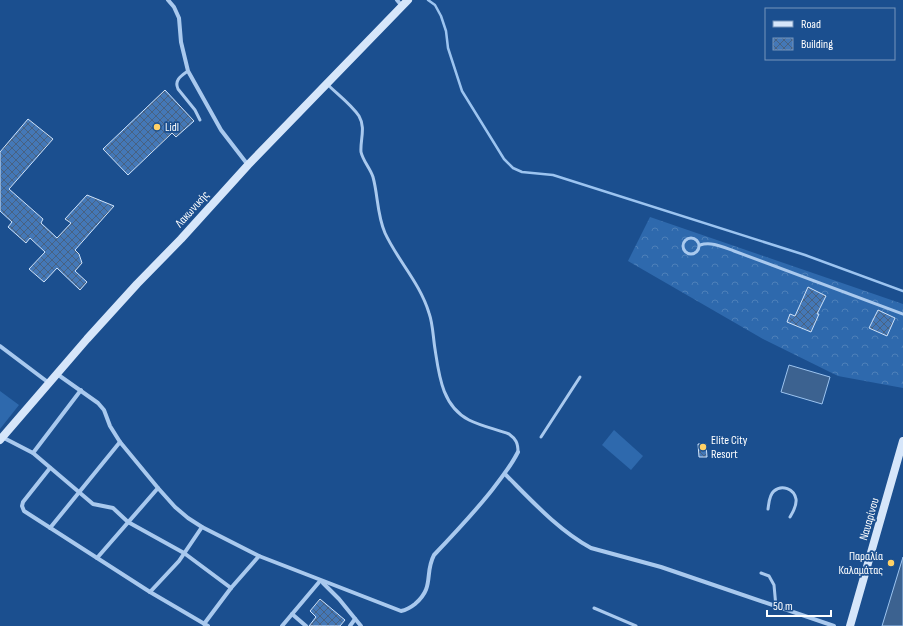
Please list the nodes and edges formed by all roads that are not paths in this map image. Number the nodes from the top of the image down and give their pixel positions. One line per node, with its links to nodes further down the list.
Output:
1 (168, 0): 3 (street)
2 (403, 3): 4 (main road, Λακωνικής)
3 (188, 70): 5 (lane); 6 (street)
4 (327, 84): 6 (main road, Λακωνικής); 18 (lane)
5 (200, 120)
6 (248, 165): 10 (main road, Λακωνικής)
7 (700, 245): 7 (lane); 8 (lane)
8 (903, 314)
9 (0, 346): 12 (street)
10 (57, 374): 12 (main road, Λακωνικής); 13 (street)
11 (580, 377): 14 (lane)
12 (50, 383): 15 (main road, Λακωνικής)
13 (81, 390): 17 (street); 19 (street)
14 (541, 437)
15 (1, 439): 19 (street)
16 (903, 441): 47 (main road, Ναυαρίνου)
17 (120, 442): 22 (street); 23 (street)
18 (518, 452): 21 (street)
19 (33, 453): 20 (street)
20 (50, 468): 23 (street); 28 (street)
21 (504, 474): 33 (street); 36 (street)
22 (158, 488): 26 (street); 27 (street)
23 (79, 494): 26 (street); 28 (street)
24 (768, 509): 25 (lane)
25 (790, 517)
26 (128, 522): 29 (street); 31 (street)
27 (202, 527): 29 (street); 30 (street)
28 (50, 528): 31 (street)
29 (184, 553): 34 (street); 35 (street)
30 (259, 556): 33 (street); 34 (street)
31 (97, 558): 35 (street)
32 (761, 572): 36 (lane)
33 (320, 581): 38 (street); 39 (street)
34 (231, 588): 40 (street)
35 (150, 592): 40 (street)
36 (776, 607): 46 (street)
37 (594, 608): 45 (lane)
38 (292, 614): 41 (street); 42 (street)
39 (355, 620): 43 (street); 44 (street)
40 (206, 625)
41 (282, 626)
42 (306, 626)
43 (350, 626)
44 (361, 626)
45 (636, 626)
46 (834, 626)
47 (850, 626)

